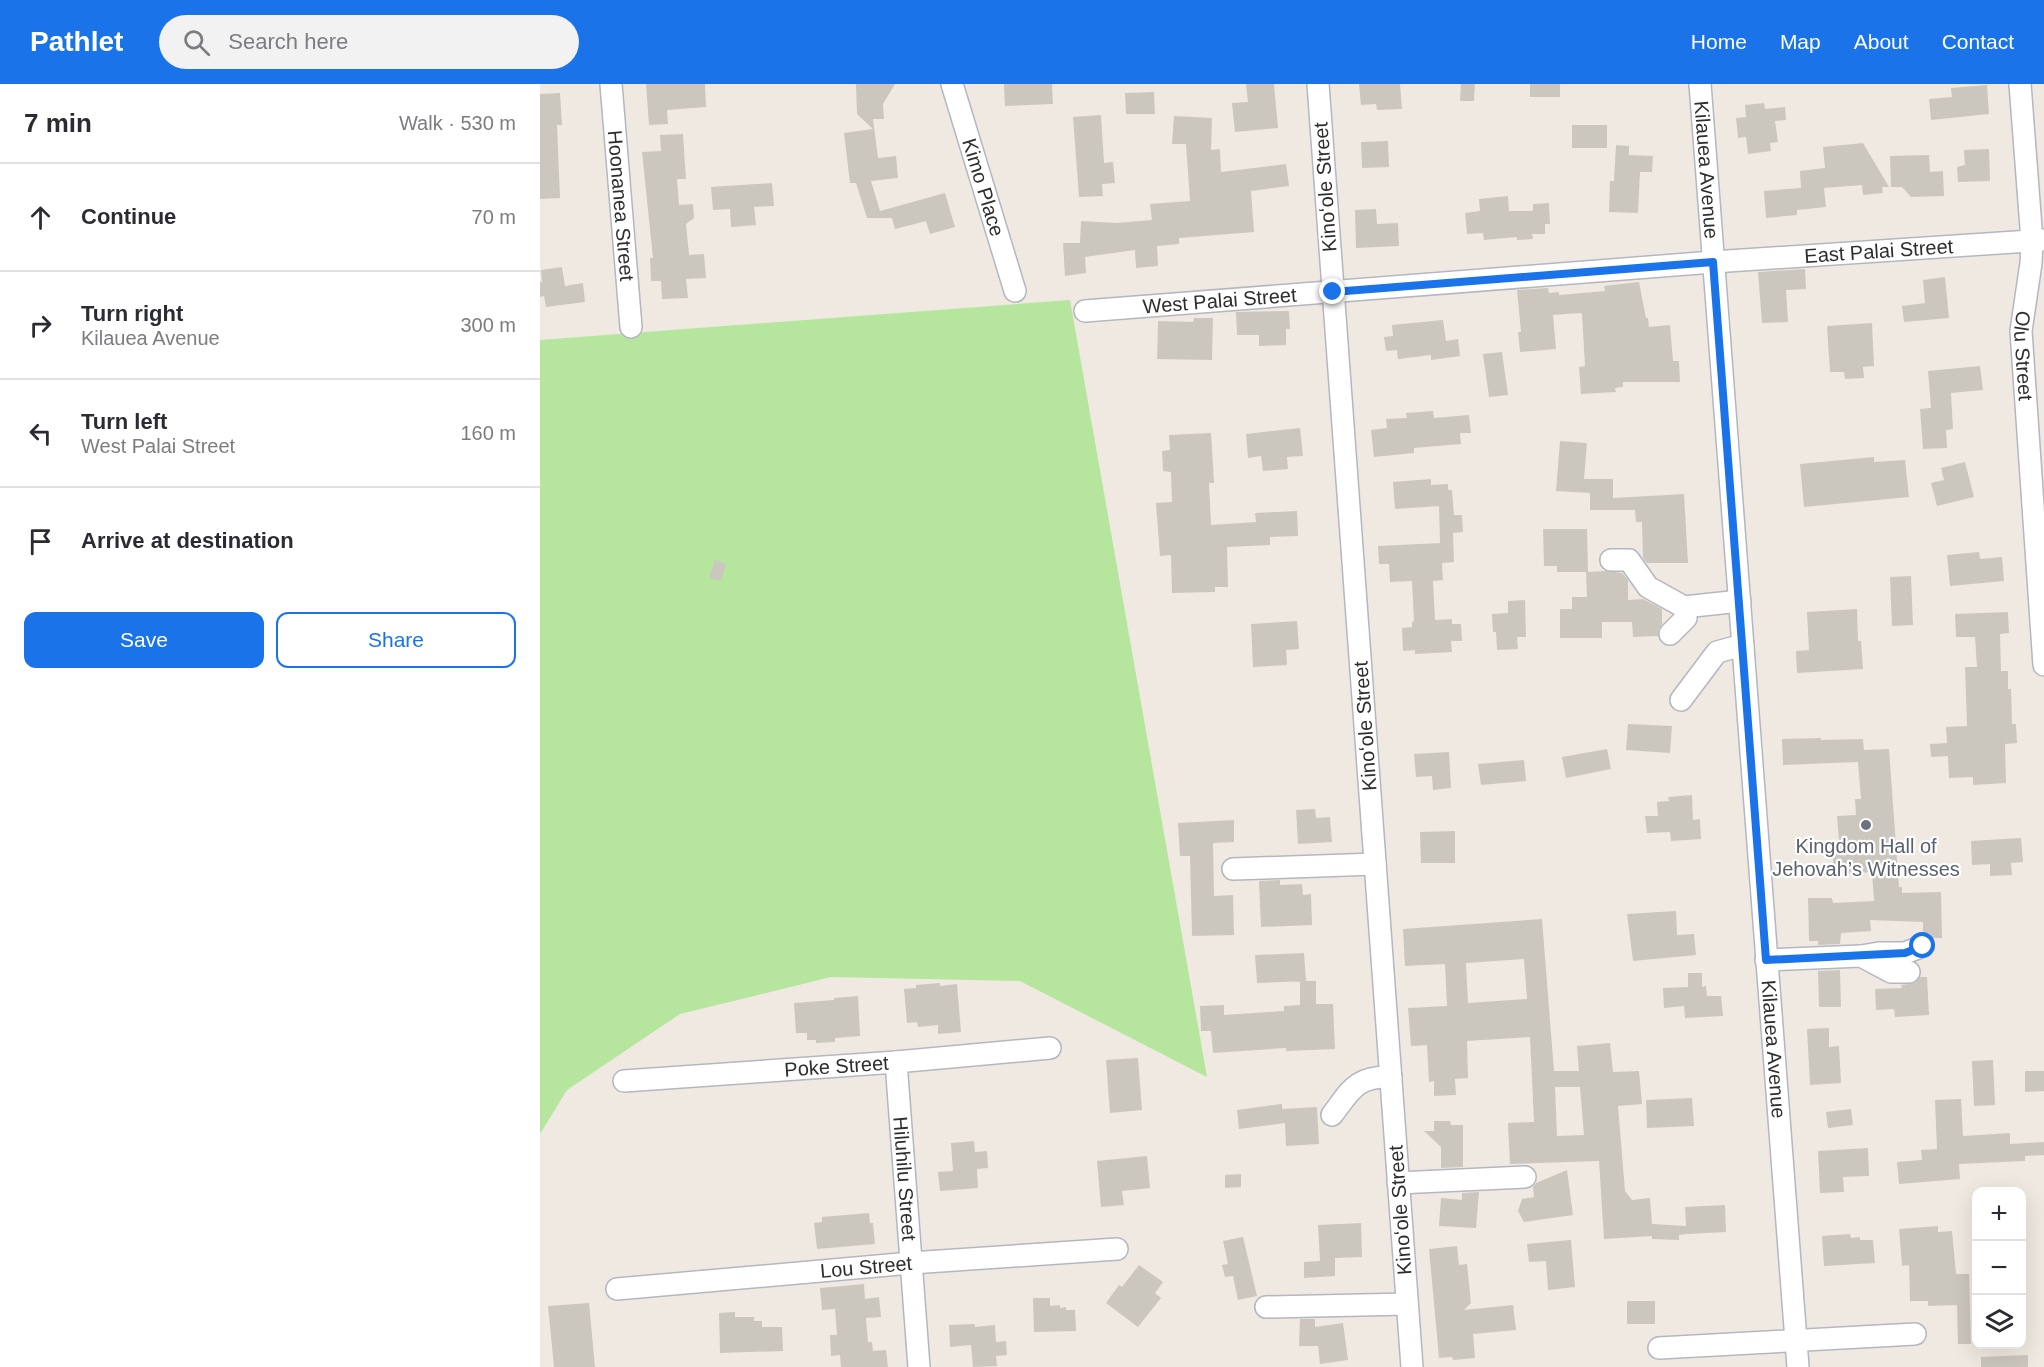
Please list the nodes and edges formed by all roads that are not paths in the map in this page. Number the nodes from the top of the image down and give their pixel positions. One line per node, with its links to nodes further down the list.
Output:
1 (611, 84): 11 (street, Hoonanea Street)
2 (952, 84): 8 (street, Kimo Place)
3 (1318, 84): 9 (street, Kinoʻole Street)
4 (1700, 84): 7 (street, Kilauea Avenue)
5 (2020, 84): 6 (street, Olu Street)
6 (2038, 240): 7 (street, East Palai Street); 17 (street, Olu Street)
7 (1713, 262): 9 (street, West Palai Street); 13 (street, Kilauea Avenue)
8 (1016, 291)
9 (1333, 292): 10 (street, West Palai Street); 19 (street, Kinoʻole Street)
10 (1085, 311)
11 (632, 327)
12 (1611, 560): 14 (street)
13 (1740, 601): 14 (street); 16 (street, Kilauea Avenue)
14 (1684, 607): 15 (street)
15 (1670, 634)
16 (1743, 645): 18 (street); 23 (street, Kilauea Avenue)
17 (2044, 665)
18 (1681, 700)
19 (1375, 864): 20 (street); 27 (street, Kinoʻole Street)
20 (1233, 869)
21 (1923, 946): 22 (street)
22 (1861, 956): 23 (street); 24 (street)
23 (1766, 960): 38 (street, Kilauea Avenue)
24 (1909, 972)
25 (1050, 1048): 26 (street, Poke Street)
26 (896, 1062): 28 (street, Poke Street); 33 (street, Hiluhilu Street)
27 (1391, 1077): 29 (street); 31 (street, Kinoʻole Street)
28 (624, 1081)
29 (1332, 1115)
30 (1525, 1176): 31 (street)
31 (1398, 1183): 35 (street, Kinoʻole Street)
32 (1117, 1249): 33 (street, Lou Street)
33 (911, 1263): 34 (street, Lou Street); 40 (street, Hiluhilu Street)
34 (617, 1289)
35 (1407, 1304): 36 (street); 41 (street, Kinoʻole Street)
36 (1266, 1307)
37 (1915, 1334): 38 (street)
38 (1796, 1340): 39 (street); 42 (street, Kilauea Avenue)
39 (1659, 1348)
40 (919, 1367)
41 (1412, 1367)
42 (1798, 1367)

